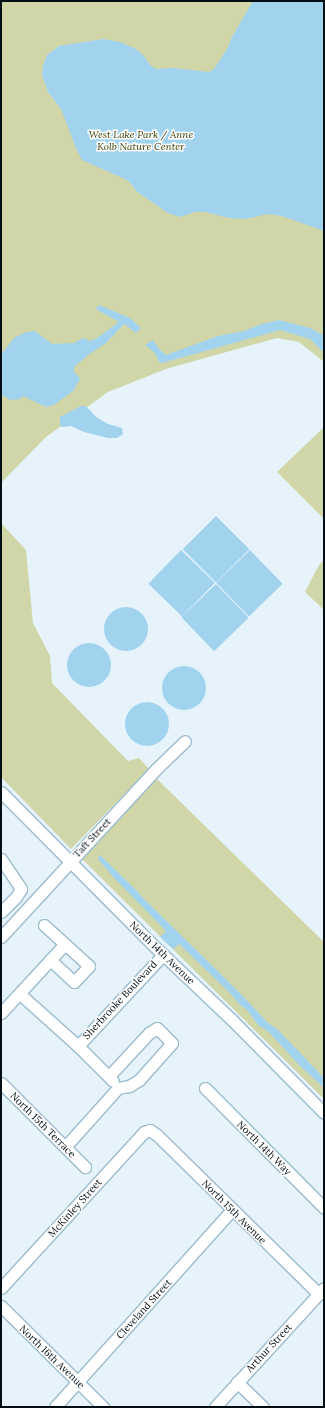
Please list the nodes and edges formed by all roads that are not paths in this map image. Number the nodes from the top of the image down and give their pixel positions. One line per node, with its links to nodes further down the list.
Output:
1 (185, 741): 4 (street, Taft Street)
2 (1, 792): 4 (street, North 14th Avenue)
3 (1, 859): 5 (street)
4 (70, 862): 7 (street, Taft Street); 9 (street, North 14th Avenue)
5 (1, 912)
6 (44, 925): 8 (street)
7 (1, 938)
8 (65, 944): 10 (street); 10 (street)
9 (163, 955): 13 (street, Sherbrooke Boulevard); 18 (street, North 14th Avenue)
10 (50, 960): 11 (street)
11 (20, 994): 12 (street); 13 (street)
12 (1, 1013)
13 (78, 1046): 14 (street)
14 (110, 1076): 16 (street); 16 (street)
15 (1, 1083): 20 (street, North 15th Terrace)
16 (118, 1088): 20 (street)
17 (205, 1088): 22 (street, North 14th Way)
18 (324, 1113)
19 (150, 1130): 23 (street, North 15th Avenue); 24 (street, McKinley Street)
20 (64, 1147): 21 (street, North 15th Terrace)
21 (85, 1167)
22 (324, 1208)
23 (232, 1210): 25 (street, North 15th Avenue); 27 (street, Cleveland Street)
24 (1, 1288)
25 (322, 1292): 28 (street, Arthur Street)
26 (1, 1306): 27 (street, North 16th Avenue)
27 (78, 1382): 29 (street, Cleveland Street); 30 (street, North 16th Avenue)
28 (237, 1382): 31 (street, Arthur Street); 32 (street)
29 (55, 1407)
30 (103, 1407)
31 (215, 1407)
32 (263, 1407)

